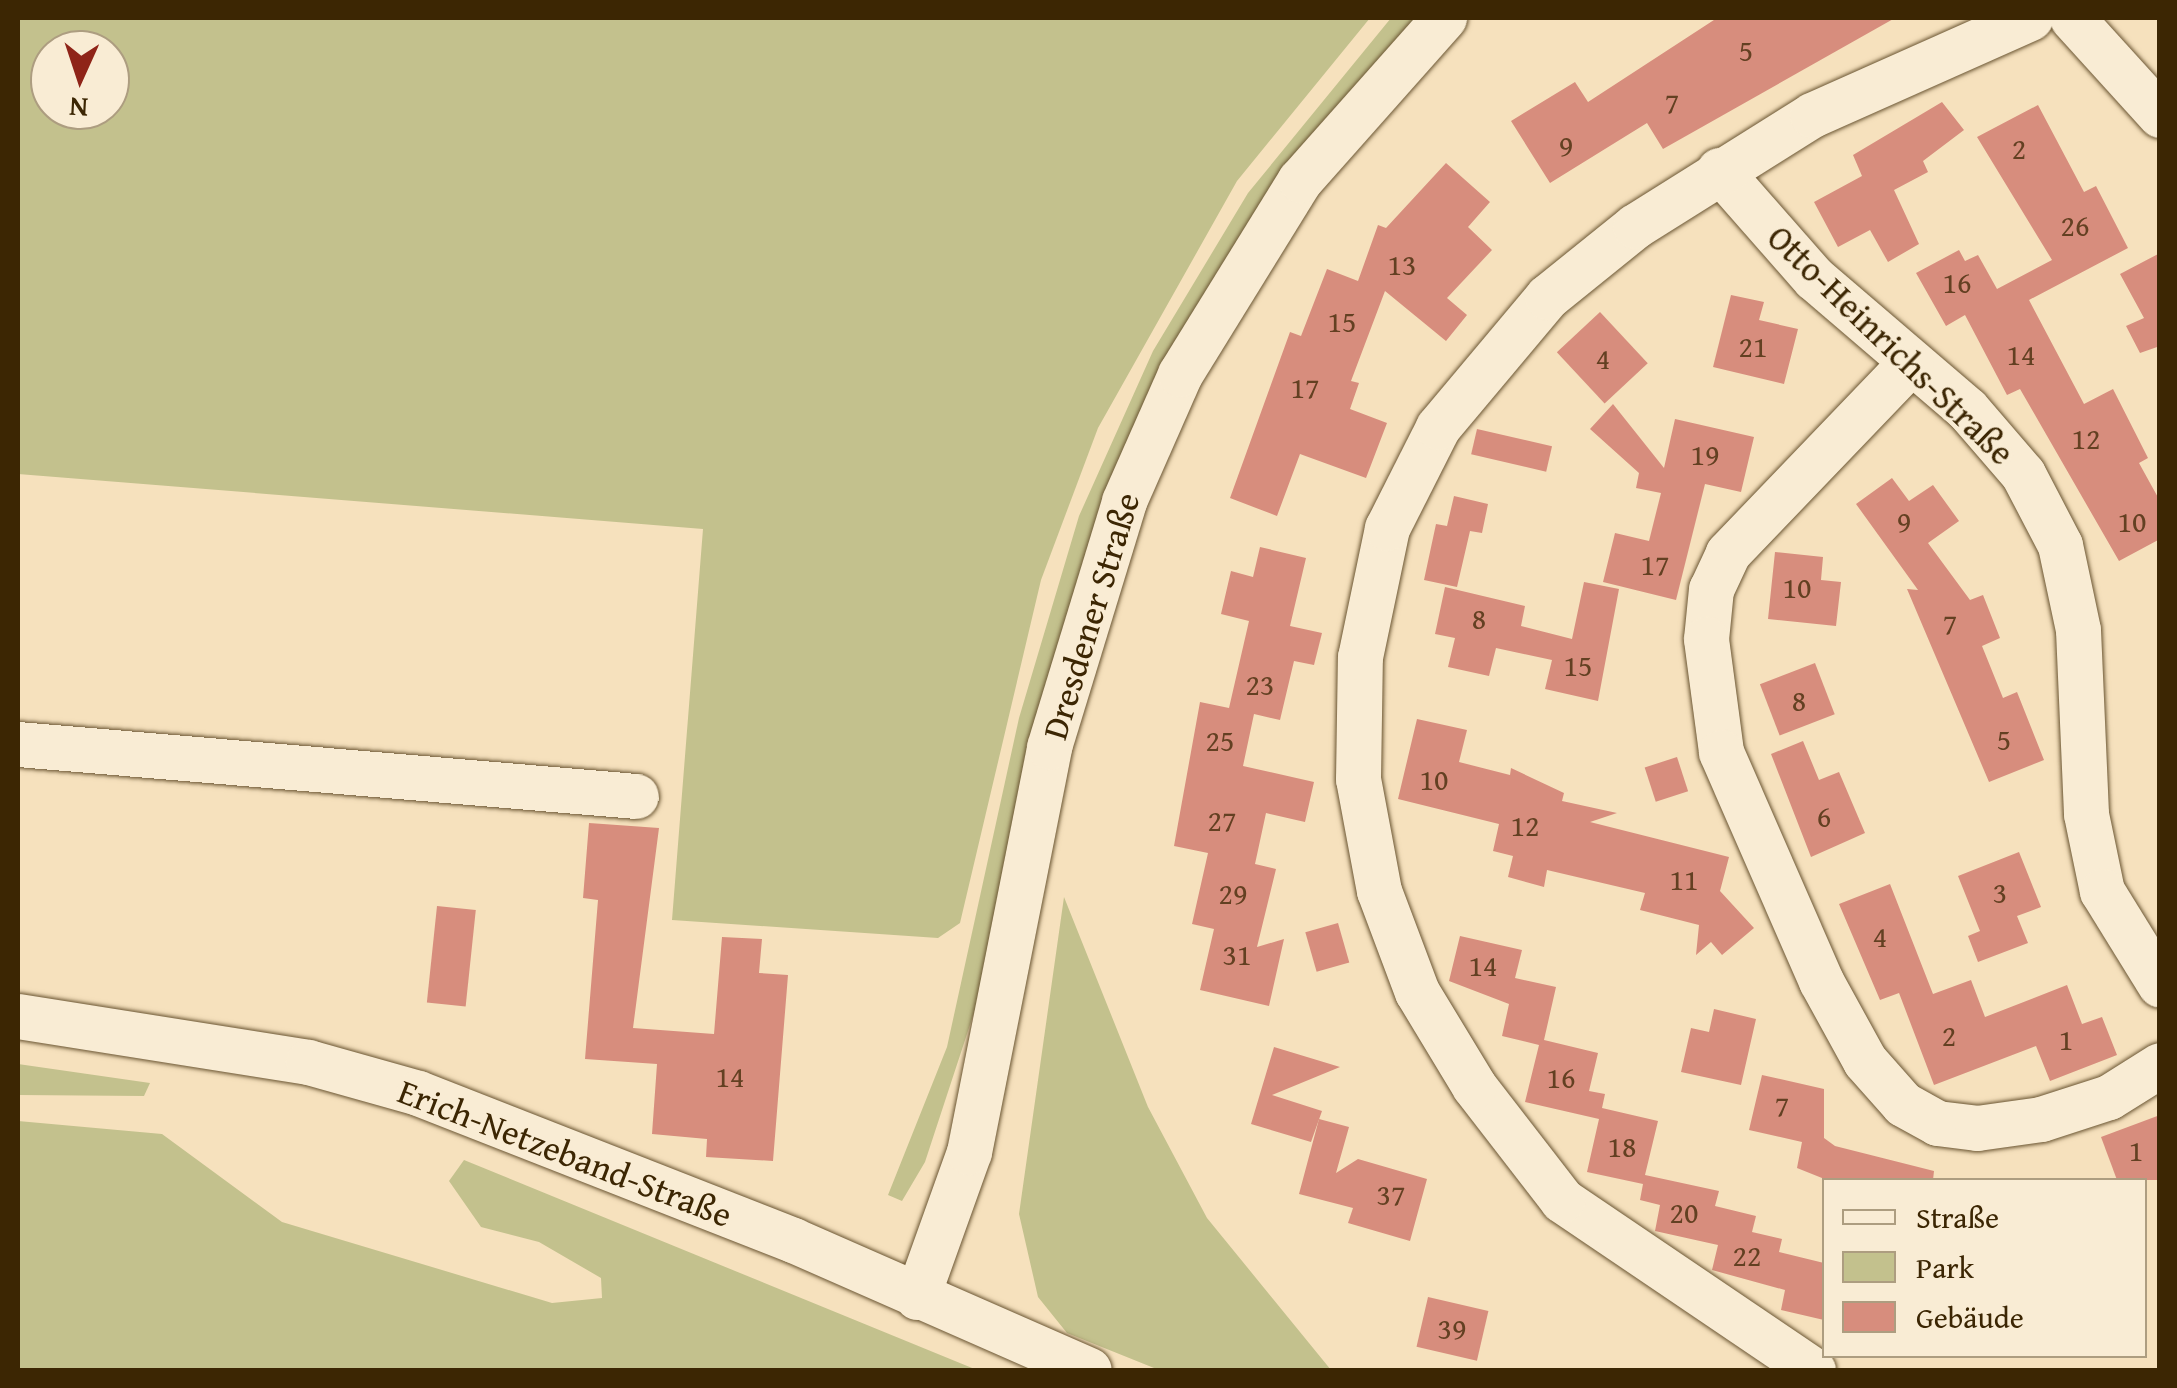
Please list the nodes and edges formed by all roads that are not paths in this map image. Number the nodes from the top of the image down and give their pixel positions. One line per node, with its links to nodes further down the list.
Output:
1 (1444, 18): 12 (street, Dresdener Straße)
2 (2030, 18): 5 (street)
3 (2072, 18): 4 (street)
4 (2160, 115)
5 (1720, 170): 6 (street, Otto-Heinrichs-Straße); 14 (street)
6 (1911, 362): 9 (street, Otto-Heinrichs-Straße); 11 (street)
7 (18, 744): 8 (street)
8 (636, 796)
9 (2160, 985)
10 (18, 1016): 12 (street, Erich-Netzeband-Straße)
11 (2160, 1064)
12 (917, 1297): 13 (street, Erich-Netzeband-Straße)
13 (1089, 1370)
14 (1812, 1370)

